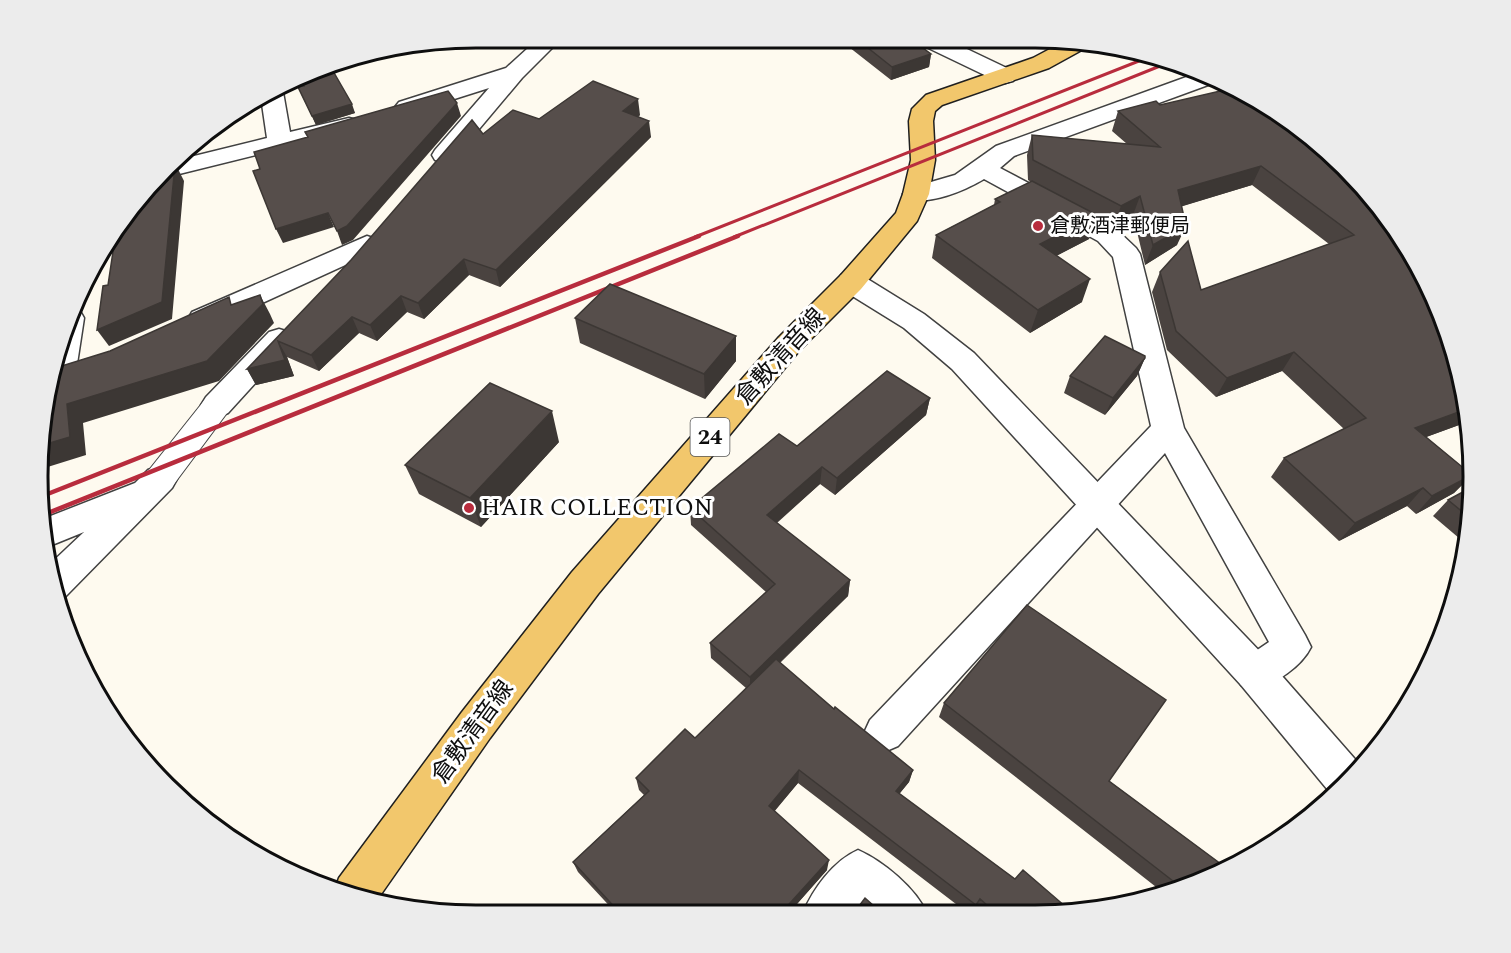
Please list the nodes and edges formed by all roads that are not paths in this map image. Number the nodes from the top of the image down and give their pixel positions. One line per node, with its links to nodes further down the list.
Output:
1 (540, 48): 4 (street)
2 (947, 48): 5 (street)
3 (1066, 49): 5 (main road, 倉敷清音線 / 24)
4 (514, 73): 8 (street); 13 (street)
5 (1005, 76): 14 (main road, 倉敷清音線 / 24)
6 (1198, 81): 12 (street)
7 (273, 99): 10 (street)
8 (389, 113)
9 (366, 120): 10 (street)
10 (280, 143): 11 (street)
11 (180, 168)
12 (984, 169): 14 (street); 22 (street)
13 (429, 173)
14 (916, 194): 15 (main road, 倉敷清音線 / 24)
15 (851, 282): 24 (street); 30 (main road, 倉敷清音線 / 24)
16 (320, 296): 18 (street)
17 (296, 321): 21 (street)
18 (176, 331)
19 (91, 366): 20 (street)
20 (60, 377)
21 (217, 405): 23 (street)
22 (1168, 429): 24 (street); 27 (street)
23 (155, 485): 25 (street); 26 (street)
24 (1095, 504): 27 (street); 28 (street)
25 (52, 530)
26 (61, 578)
27 (1255, 673): 29 (street)
28 (884, 733)
29 (1342, 774)
30 (358, 888)
31 (832, 905): 32 (street)
32 (895, 905)

